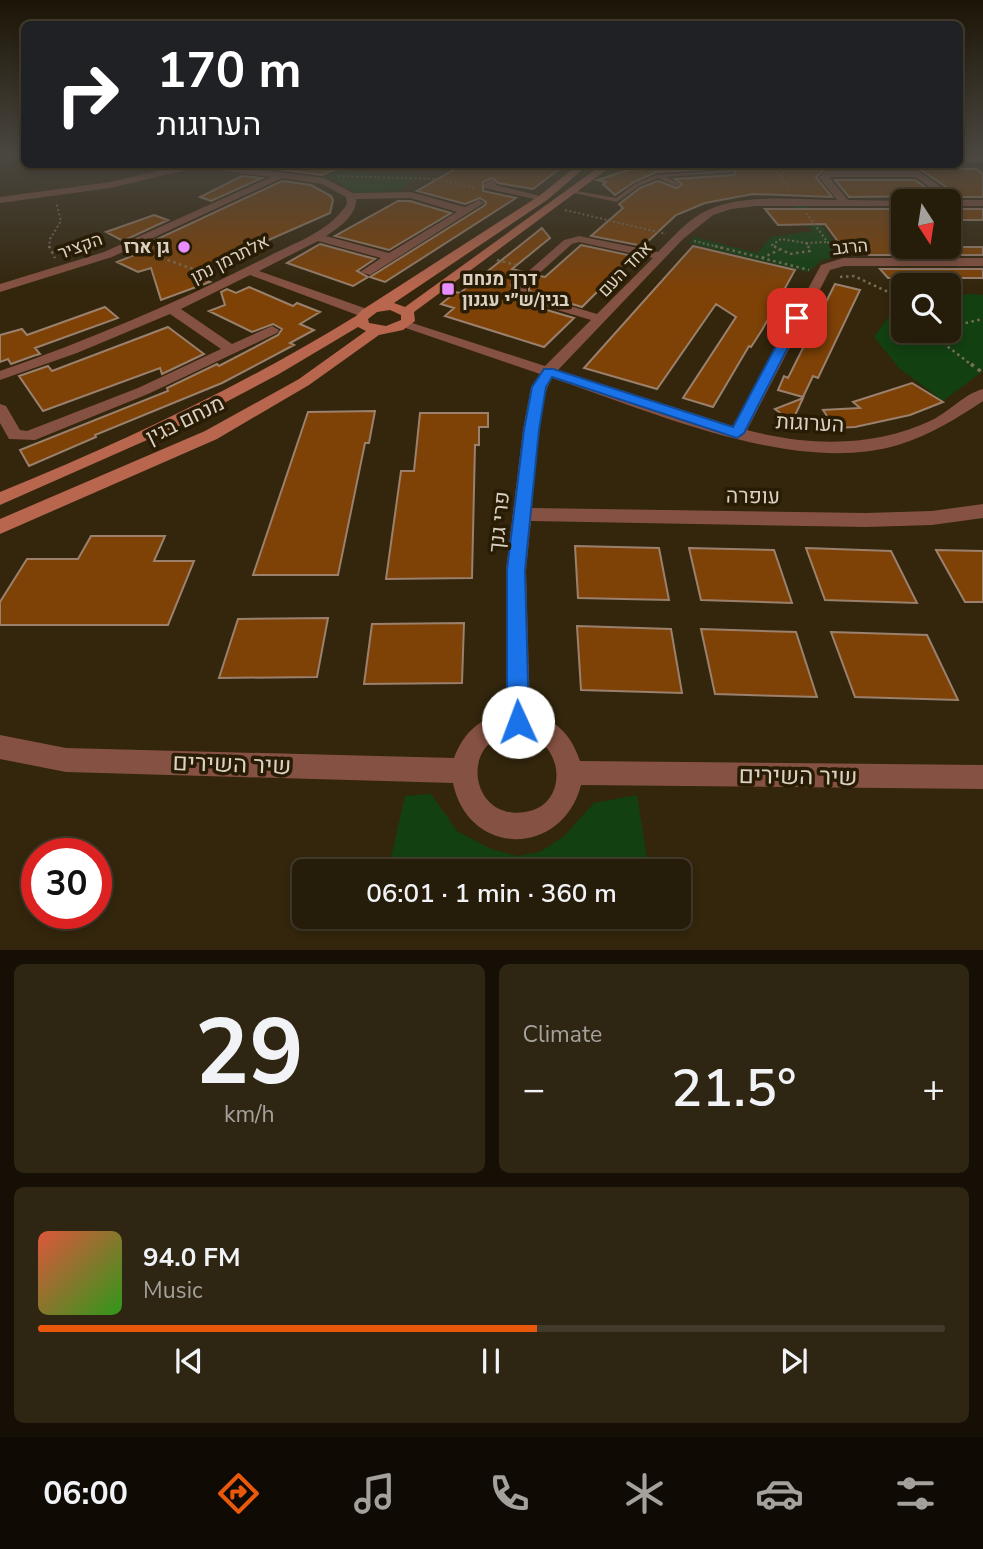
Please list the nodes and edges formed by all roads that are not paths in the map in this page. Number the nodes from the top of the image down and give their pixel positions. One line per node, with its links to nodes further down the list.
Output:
1 (232, 199): 19 (street, הקציר)
2 (351, 199): 13 (street, אלתרמן נתן)
3 (426, 199): 12 (street)
4 (541, 199): 21 (main road, מנחם בגין)
5 (563, 199): 22 (main road)
6 (842, 199): 7 (street)
7 (844, 202): 9 (street, אחד העם); 14 (street, אחד העם)
8 (479, 203): 12 (street)
9 (891, 203)
10 (961, 203): 11 (street)
11 (983, 203)
12 (466, 211): 15 (street)
13 (316, 237): 15 (street); 17 (street, אלתרמן נתן)
14 (662, 256): 23 (street, אחד העם); 23 (street)
15 (391, 257): 18 (street)
16 (983, 262): 31 (street, הרגב)
17 (253, 272): 20 (street, אלתרמן נתן); 21 (street)
18 (366, 272)
19 (0, 288)
20 (172, 309): 26 (street); 28 (street, אלתרמן נתן)
21 (368, 313): 22 (main road); 25 (main road); 32 (main road, מנחם בגין)
22 (405, 318): 25 (main road); 27 (street, הערוגות)
23 (601, 319): 27 (street, אחד העם)
24 (272, 330): 26 (street)
25 (377, 330): 35 (main road, מנחם בגין)
26 (232, 350): 30 (street)
27 (548, 372): 31 (street, הערוגות); 34 (street, פרי גנך)
28 (0, 376)
29 (983, 394): 31 (street, הערוגות)
30 (0, 409)
31 (737, 433)
32 (0, 499)
33 (983, 510): 34 (street, עופרה)
34 (522, 514): 36 (street, פרי גנך)
35 (0, 527)
36 (518, 722): 38 (street); 39 (street)
37 (0, 747): 38 (street, שיר השירים)
38 (464, 771): 39 (street)
39 (571, 774): 40 (street, שיר השירים)
40 (983, 778)

